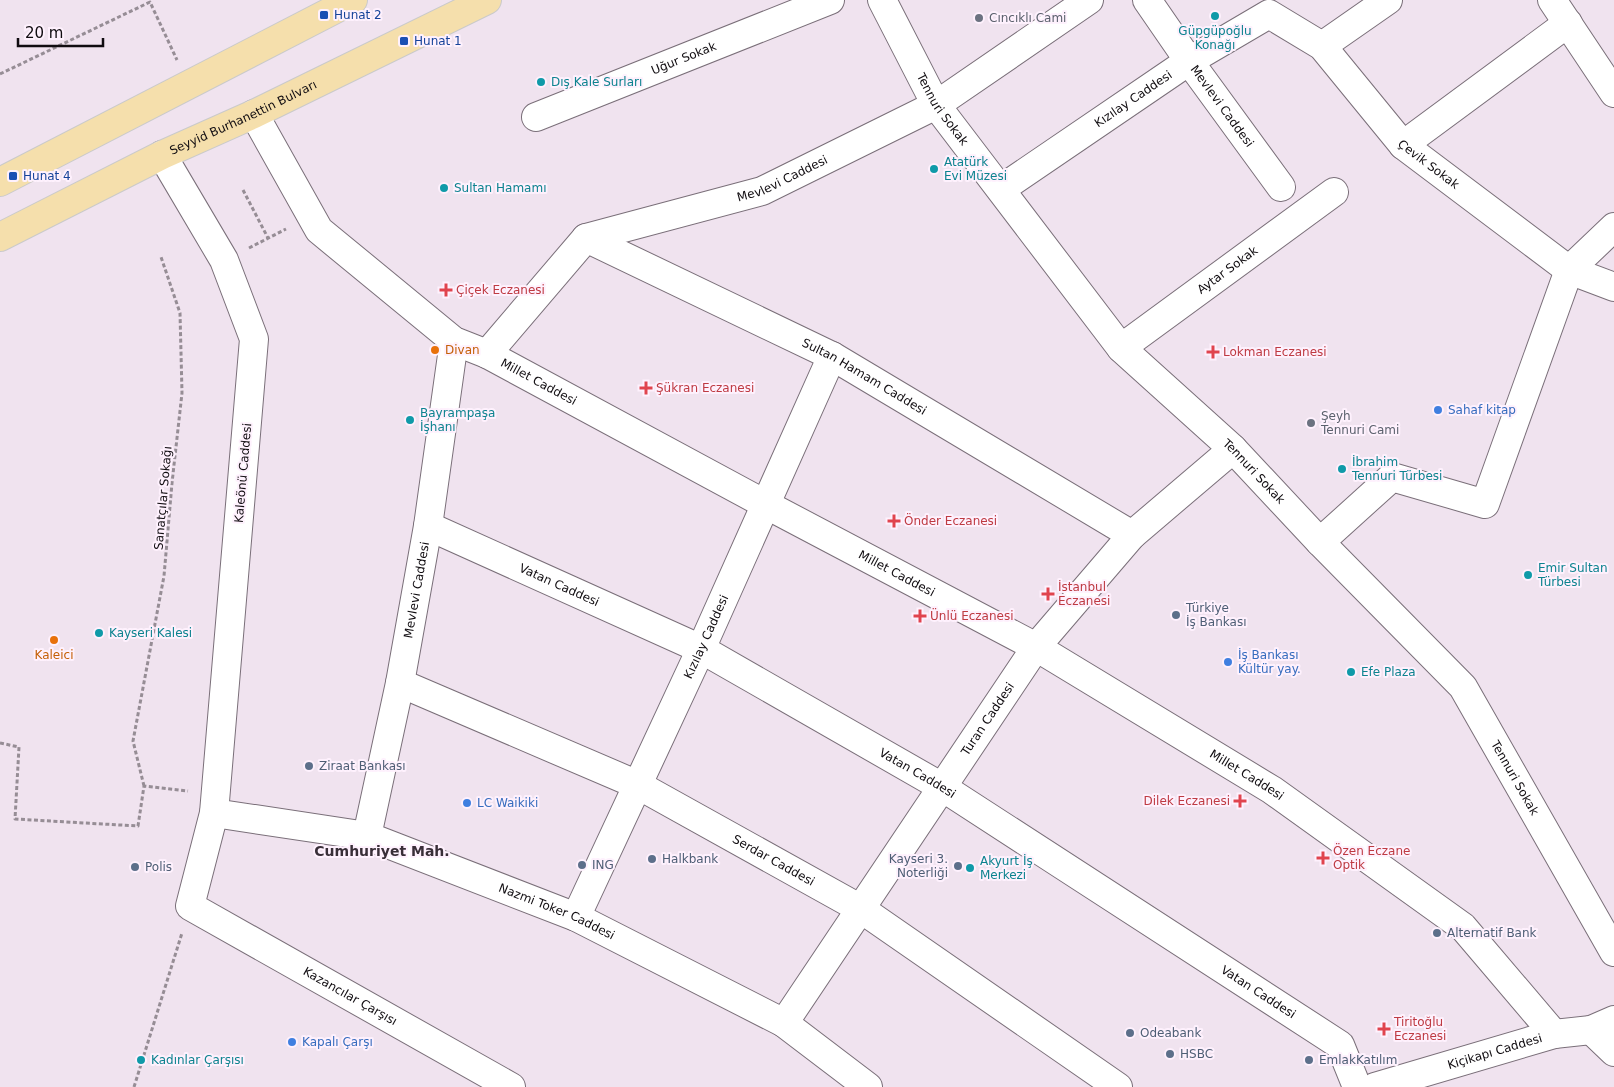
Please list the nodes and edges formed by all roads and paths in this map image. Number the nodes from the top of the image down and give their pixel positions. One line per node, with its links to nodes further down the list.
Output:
1 (353, 0): 21 (main road)
2 (487, 0): 17 (main road, Seyyid Burhanettin Bulvarı)
3 (830, 0): 18 (street, Uğur Sokak)
4 (882, 0): 16 (street, Tennuri Sokak)
5 (1090, 0): 16 (street, Mevlevi Caddesi)
6 (1146, 0): 12 (street, Mevlevi Caddesi)
7 (1388, 0): 11 (street)
8 (1552, 0): 10 (street)
9 (1269, 14): 11 (street, Çevik Sokak); 12 (street, Kızılay Caddesi)
10 (1568, 23): 15 (street); 19 (street)
11 (1322, 46): 19 (street, Çevik Sokak)
12 (1189, 61): 22 (street, Mevlevi Caddesi); 23 (street, Kızılay Caddesi)
13 (180, 65): 14 (path)
14 (0, 74)
15 (1614, 93)
16 (936, 105): 23 (street, Tennuri Sokak); 30 (street, Mevlevi Caddesi)
17 (254, 114): 20 (main road, Seyyid Burhanettin Bulvarı); 26 (street, Millet Caddesi)
18 (536, 117)
19 (1403, 145): 33 (street, Çevik Sokak)
20 (162, 155): 28 (main road, Seyyid Burhanettin Bulvarı); 32 (street, Kaleönü Caddesi)
21 (0, 182)
22 (1282, 187)
23 (1001, 189): 36 (street, Tennuri Sokak)
24 (243, 190): 29 (path)
25 (1334, 192): 36 (street, Aytar Sokak)
26 (311, 216): 29 (path); 35 (street, Millet Caddesi)
27 (1614, 227): 33 (street)
28 (0, 237)
29 (268, 238): 32 (path)
30 (586, 238): 37 (street); 38 (street, Sultan Hamam Caddesi)
31 (161, 257): 49 (path, Sanatçılar Sokağı)
32 (224, 260): 51 (street, Kaleönü Caddesi)
33 (1569, 270): 34 (street, Çevik Sokak); 43 (street)
34 (1614, 287)
35 (454, 341): 37 (street, Millet Caddesi); 41 (street, Mevlevi Caddesi)
36 (1121, 348): 39 (street, Tennuri Sokak)
37 (486, 354): 40 (street, Millet Caddesi)
38 (832, 356): 40 (street, Kızılay Caddesi); 42 (street, Sultan Hamam Caddesi)
39 (1233, 449): 42 (street, Turan Caddesi); 43 (street, Tennuri Sokak)
40 (765, 504): 44 (street, Millet Caddesi); 45 (street, Kızılay Caddesi)
41 (428, 526): 45 (street, Vatan Caddesi); 46 (street, Mevlevi Caddesi)
42 (1132, 535): 44 (street, Turan Caddesi)
43 (1320, 542): 56 (street, Tennuri Sokak)
44 (1036, 647): 50 (street, Turan Caddesi); 59 (street, Millet Caddesi)
45 (701, 649): 48 (street, Kızılay Caddesi); 50 (street, Vatan Caddesi)
46 (400, 683): 48 (street, Serdar Caddesi); 52 (street, Mevlevi Caddesi)
47 (0, 743): 49 (path)
48 (638, 785): 54 (street, Serdar Caddesi); 55 (street, Kızılay Caddesi)
49 (144, 786): 51 (path)
50 (942, 787): 54 (street, Turan Caddesi); 65 (street, Vatan Caddesi)
51 (214, 803): 52 (street, Nazmi Toker Caddesi); 53 (street, Kaleönü Caddesi)
52 (367, 836): 55 (street, Nazmi Toker Caddesi)
53 (190, 906): 61 (path); 62 (street, Kazancılar Çarşısı)
54 (861, 909): 57 (street, Turan Caddesi); 64 (street, Serdar Caddesi)
55 (576, 917): 57 (street, Nazmi Toker Caddesi)
56 (1614, 952)
57 (784, 1024): 63 (street, Nazmi Toker Caddesi)
58 (1602, 1025): 59 (street, Kiçikapı Caddesi); 60 (street)
59 (1554, 1034): 66 (street, Kiçikapı Caddesi)
60 (1614, 1052)
61 (134, 1087)
62 (511, 1087)
63 (868, 1087)
64 (1118, 1087)
65 (1357, 1087)
66 (1375, 1087)

